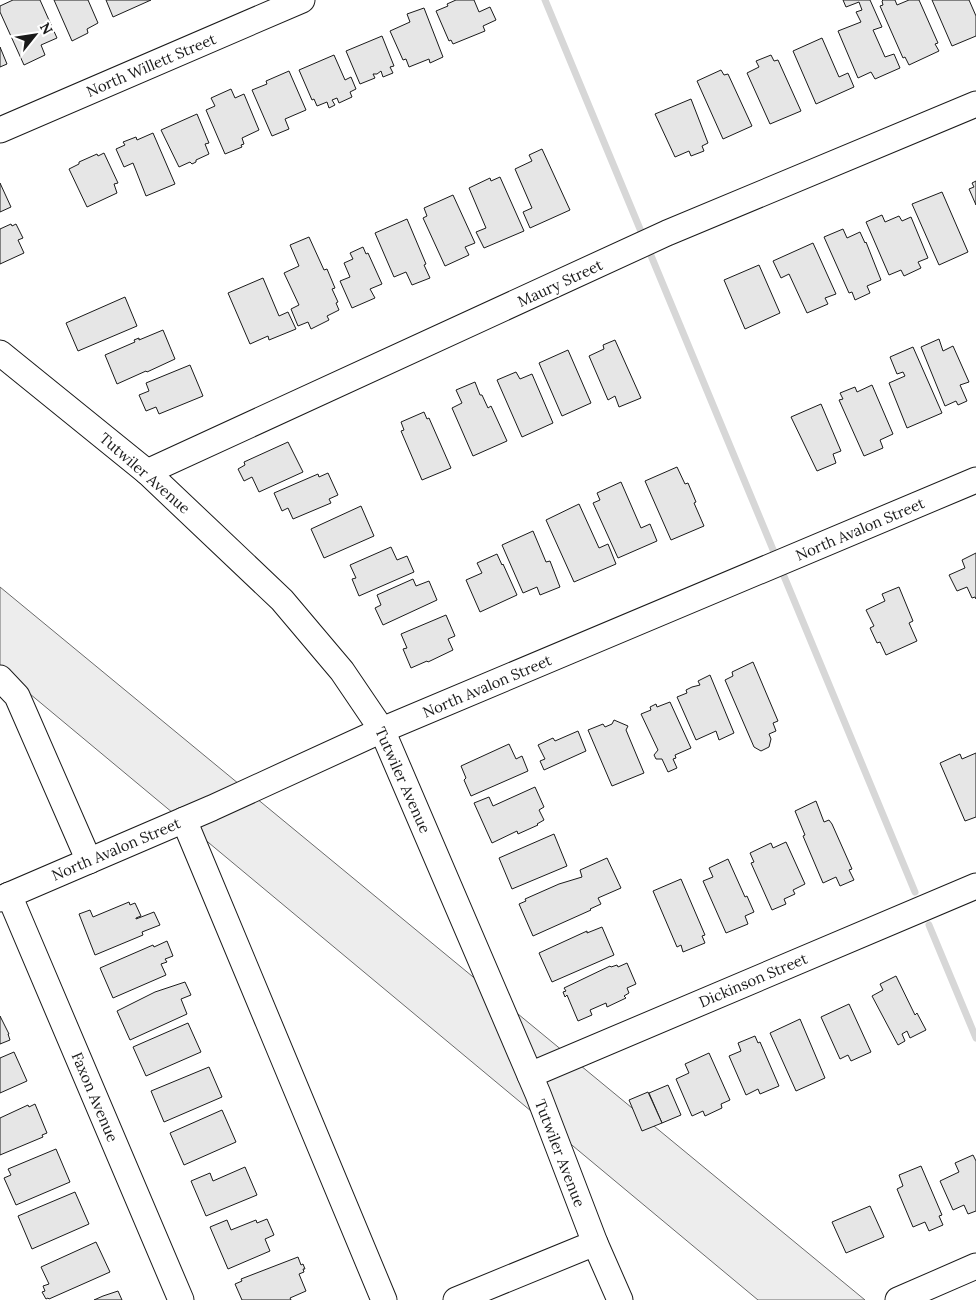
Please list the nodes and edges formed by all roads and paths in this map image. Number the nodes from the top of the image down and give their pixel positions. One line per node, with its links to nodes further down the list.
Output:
1 (302, 0): 3 (street, North Willett Street)
2 (976, 104): 5 (street, Maury Street)
3 (0, 130)
4 (0, 354): 5 (street, Tutwiler Avenue)
5 (148, 472): 8 (street, Tutwiler Avenue)
6 (976, 480): 8 (street, North Avalon Street)
7 (0, 678): 10 (street)
8 (382, 730): 9 (street, North Avalon Street); 13 (street, Tutwiler Avenue)
9 (184, 820): 10 (street, North Avalon Street); 17 (street)
10 (89, 861): 12 (street, North Avalon Street)
11 (976, 886): 13 (street, Dickinson Street)
12 (5, 897): 16 (street, Faxon Avenue)
13 (530, 1075): 14 (street, Tutwiler Avenue)
14 (595, 1243): 18 (street); 19 (street, Tutwiler Avenue)
15 (976, 1266): 20 (street)
16 (181, 1300)
17 (384, 1300)
18 (456, 1300)
19 (620, 1300)
20 (898, 1300)

